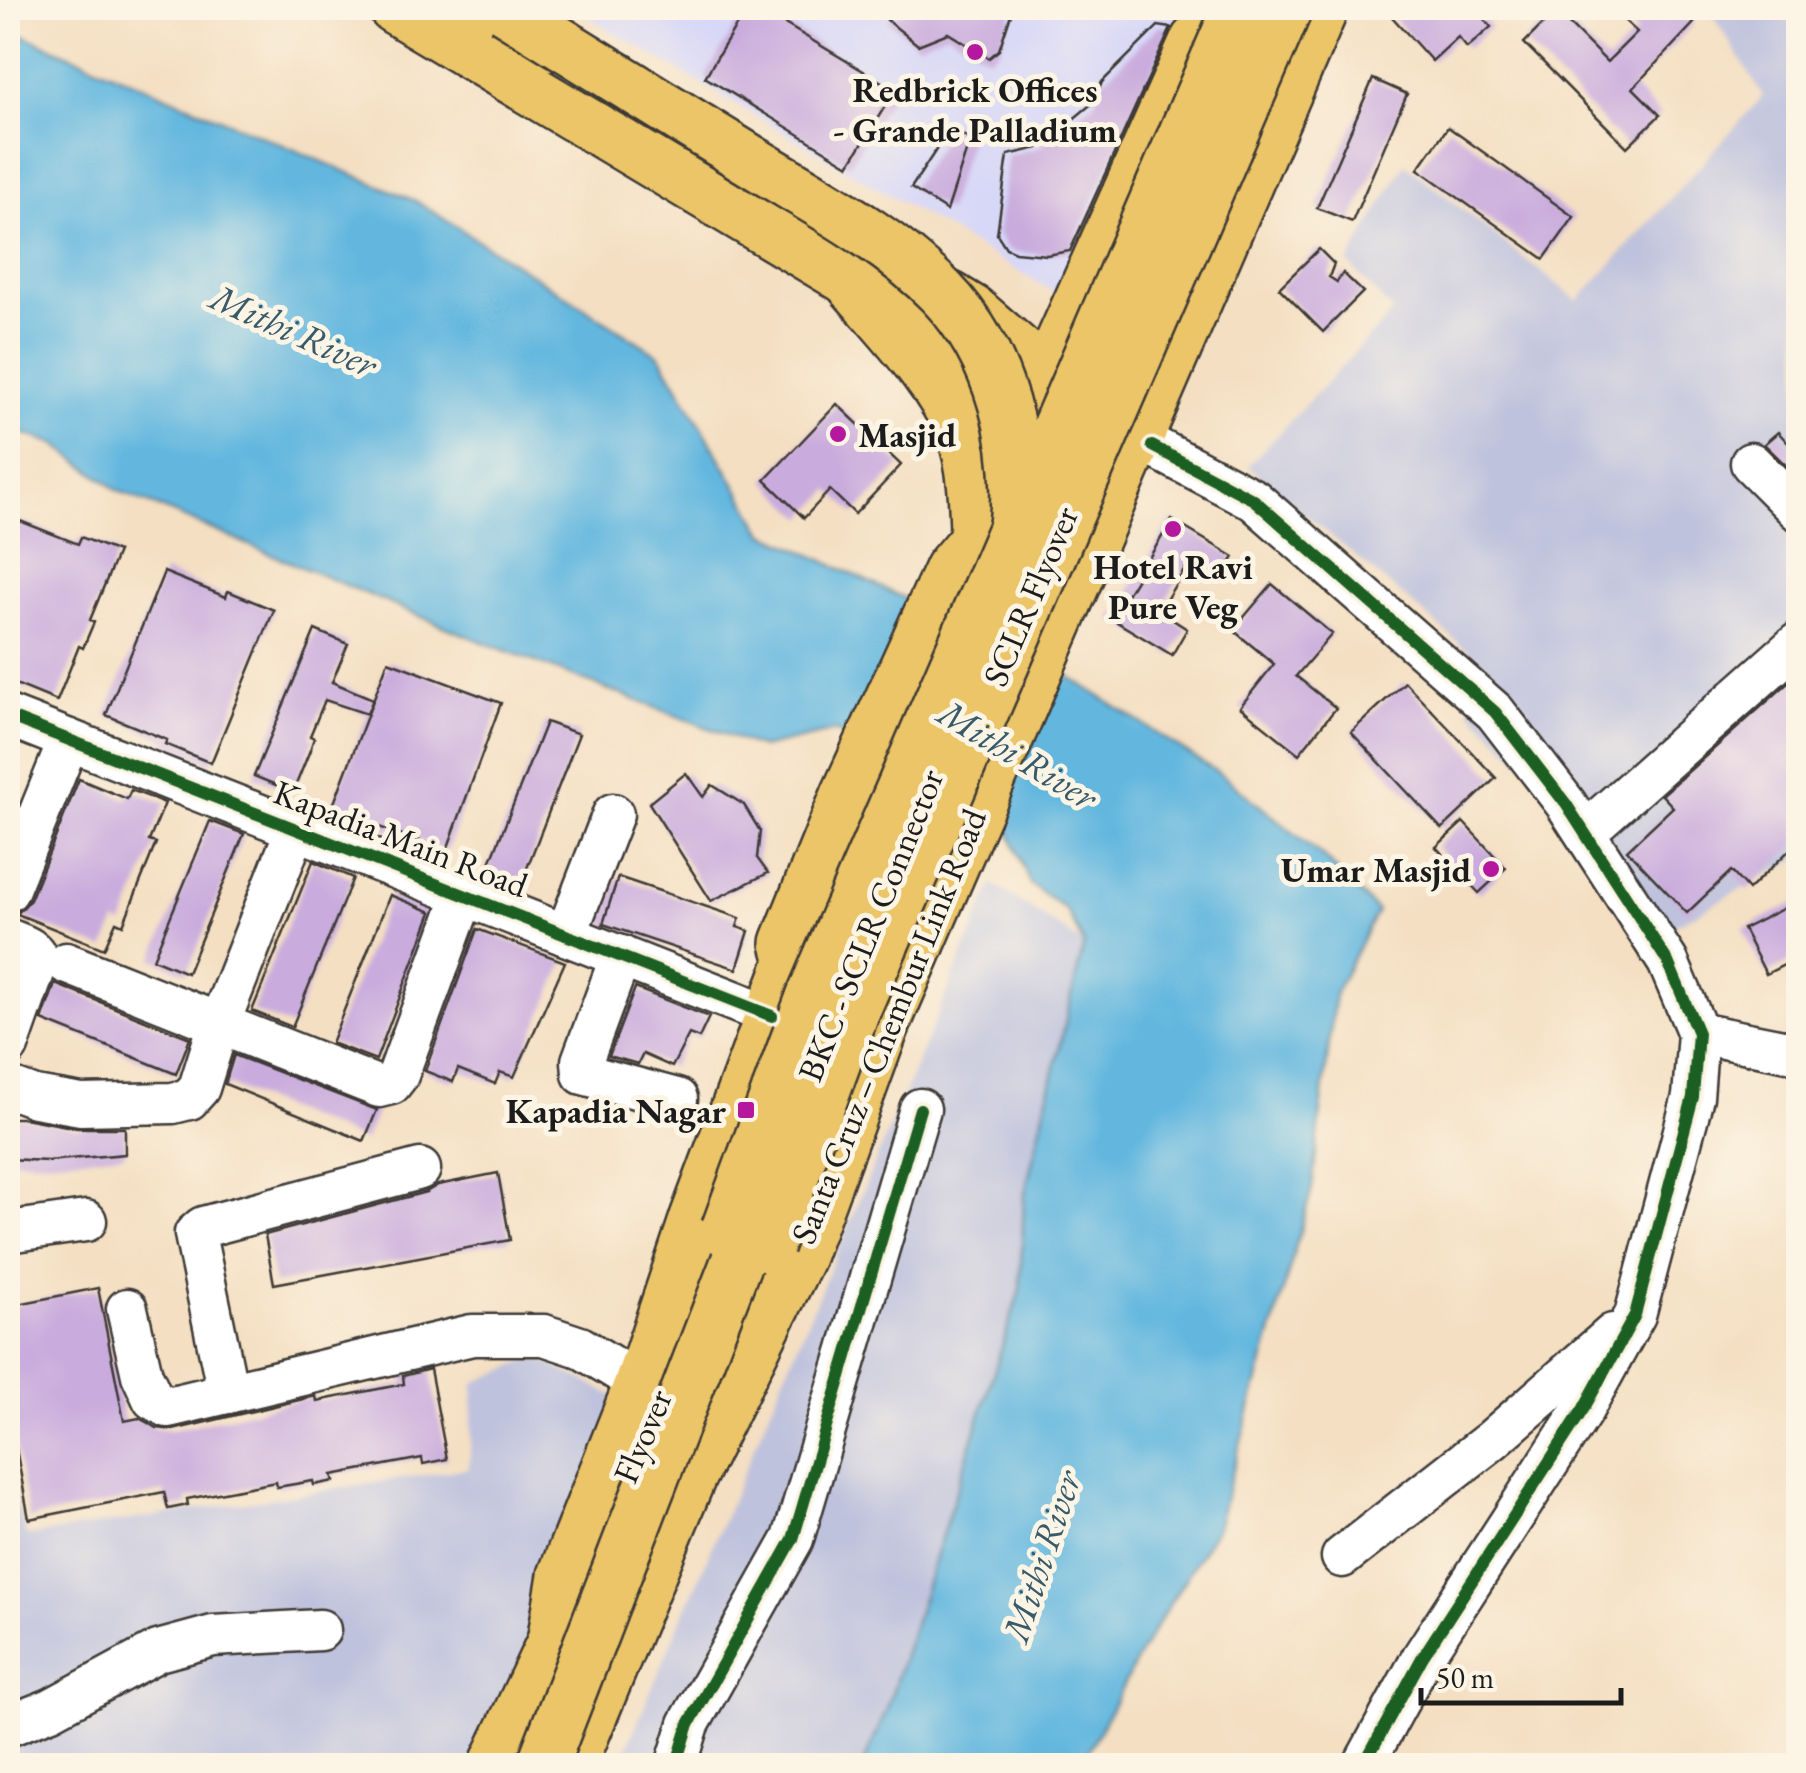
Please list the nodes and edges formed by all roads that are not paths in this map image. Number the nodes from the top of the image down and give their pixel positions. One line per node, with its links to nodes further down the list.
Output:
1 (394, 8): 8 (main road)
2 (470, 8): 8 (main road)
3 (504, 8): 51 (main road, BKC - SCLR Connector, bridge)
4 (1214, 8): 10 (highway)
5 (1241, 8): 40 (highway, bridge)
6 (1284, 8): 40 (highway, SCLR Flyover, bridge)
7 (1320, 8): 11 (highway, Santa Cruz – Chembur Link Road)
8 (691, 163): 9 (main road); 10 (main road)
9 (854, 282): 10 (main road); 14 (highway)
10 (1041, 391): 11 (main road); 14 (highway)
11 (1141, 439): 20 (street); 28 (highway, Santa Cruz – Chembur Link Road)
12 (1751, 463): 13 (street)
13 (1798, 510)
14 (968, 557): 26 (highway)
15 (1798, 643): 20 (street)
16 (8, 716): 17 (street, Kapadia Main Road)
17 (69, 740): 19 (street, Kapadia Main Road); 21 (street)
18 (612, 814): 23 (street)
19 (296, 829): 22 (street, Kapadia Main Road); 30 (street)
20 (1585, 832): 31 (street)
21 (8, 891)
22 (464, 895): 23 (street, Kapadia Main Road); 30 (street)
23 (566, 934): 25 (street, Kapadia Main Road)
24 (8, 939): 32 (street)
25 (622, 956): 29 (street, Kapadia Main Road); 35 (street)
26 (794, 960): 28 (highway); 29 (highway)
27 (66, 964): 30 (street)
28 (892, 998): 45 (highway, Santa Cruz – Chembur Link Road)
29 (772, 1016): 43 (highway)
30 (220, 1024): 34 (street)
31 (1698, 1033): 33 (street); 42 (street)
32 (8, 1046)
33 (1798, 1053)
34 (8, 1087)
35 (677, 1099)
36 (920, 1109): 53 (street)
37 (420, 1168): 44 (street)
38 (86, 1221): 39 (street)
39 (8, 1232)
40 (748, 1237): 45 (highway, Flyover); 48 (highway, Flyover)
41 (127, 1309): 44 (street)
42 (1635, 1315): 46 (street); 54 (street)
43 (642, 1385): 44 (street); 48 (highway)
44 (228, 1393)
45 (688, 1476): 52 (highway, Santa Cruz – Chembur Link Road)
46 (1342, 1557)
47 (320, 1630): 49 (street)
48 (555, 1642): 50 (highway)
49 (8, 1726)
50 (497, 1766)
51 (542, 1766)
52 (568, 1766)
53 (676, 1766)
54 (1363, 1766)

